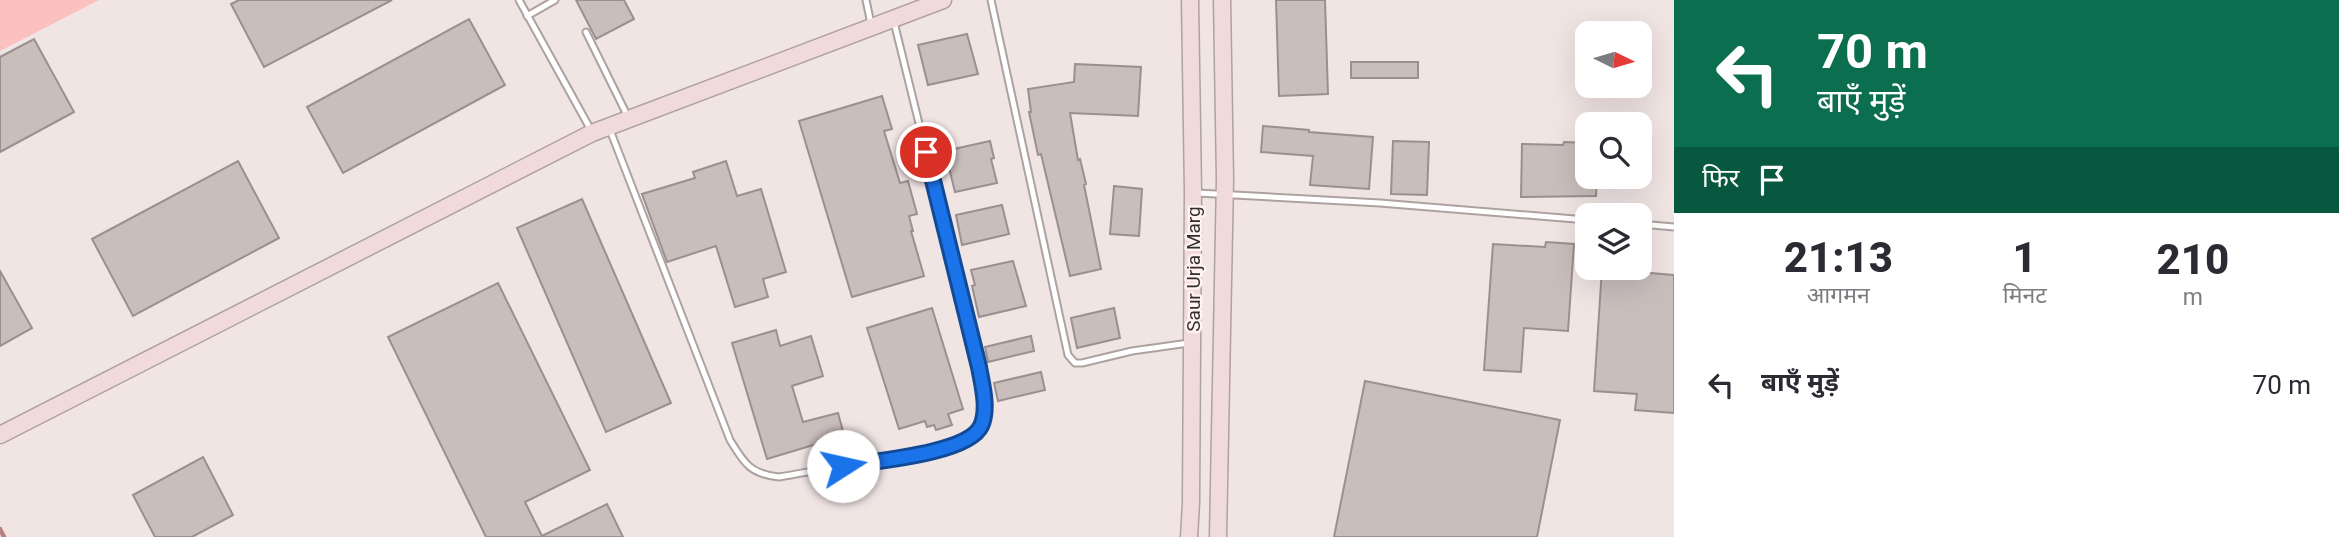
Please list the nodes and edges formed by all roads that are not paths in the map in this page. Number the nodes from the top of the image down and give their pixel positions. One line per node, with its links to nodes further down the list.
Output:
1 (519, 0): 8 (lane)
2 (555, 0): 8 (lane)
3 (866, 0): 10 (lane)
4 (943, 0): 9 (street)
5 (991, 0): 20 (lane)
6 (1190, 0): 15 (street, Saur Urja Marg)
7 (1222, 0): 16 (street, Saur Urja Marg)
8 (527, 16): 14 (lane)
9 (893, 18): 10 (street); 13 (lane)
10 (872, 26): 12 (street)
11 (586, 32): 12 (lane)
12 (629, 120): 13 (street)
13 (609, 127): 14 (street)
14 (592, 133): 21 (street)
15 (1194, 192): 16 (lane); 20 (street, Saur Urja Marg)
16 (1224, 194): 17 (lane); 23 (street, Saur Urja Marg)
17 (1575, 219)
18 (1652, 225): 19 (lane)
19 (1674, 227)
20 (1192, 343): 22 (street, Saur Urja Marg)
21 (0, 435)
22 (1189, 537)
23 (1218, 537)

